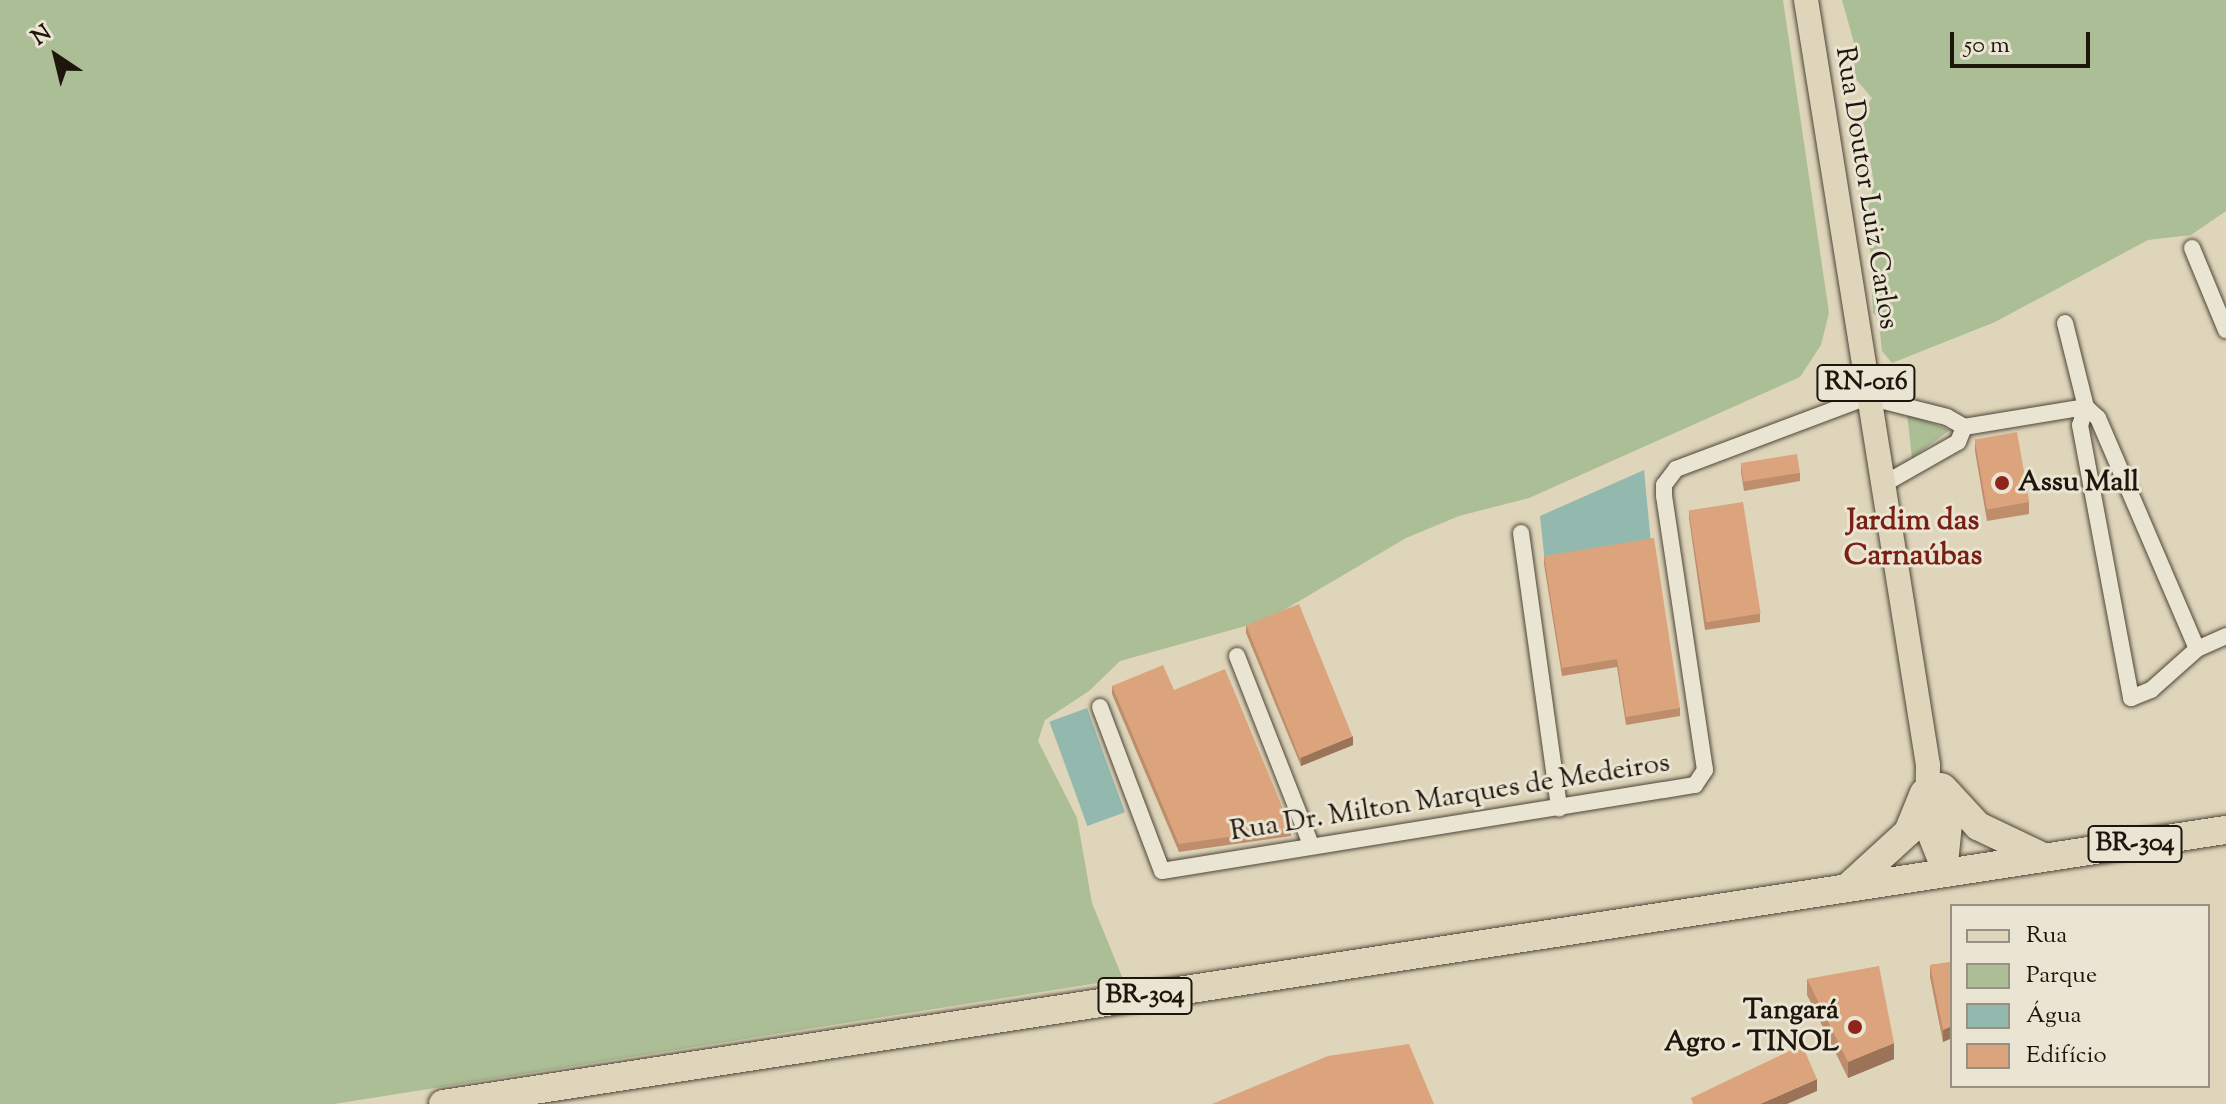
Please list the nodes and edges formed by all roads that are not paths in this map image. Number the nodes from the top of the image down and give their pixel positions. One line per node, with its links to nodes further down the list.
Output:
1 (1806, 0): 5 (main road, Rua Doutor Luiz Carlos / RN-016)
2 (2192, 248): 4 (street)
3 (2065, 323): 6 (street)
4 (2226, 330)
5 (1868, 397): 7 (street); 8 (main road, Rua Doutor Luiz Carlos / RN-016); 15 (street, Rua Dr. Milton Marques de Medeiros)
6 (2086, 407): 7 (street); 11 (street); 11 (street)
7 (1964, 427): 8 (street)
8 (1882, 485): 14 (main road, Rua Doutor Luiz Carlos / RN-016)
9 (1521, 533): 15 (street)
10 (2226, 636): 11 (street)
11 (2197, 649)
12 (1237, 656): 17 (street)
13 (1100, 707): 17 (street, Rua Dr. Milton Marques de Medeiros)
14 (1932, 782): 18 (highway); 19 (main road, Rua Doutor Luiz Carlos); 20 (highway)
15 (1559, 808): 17 (street, Rua Dr. Milton Marques de Medeiros)
16 (2226, 830): 18 (highway, BR-304)
17 (1311, 845)
18 (2044, 858): 19 (highway, BR-304)
19 (1945, 873): 20 (highway, BR-304)
20 (1847, 888): 21 (highway, BR-304)
21 (443, 1104)

